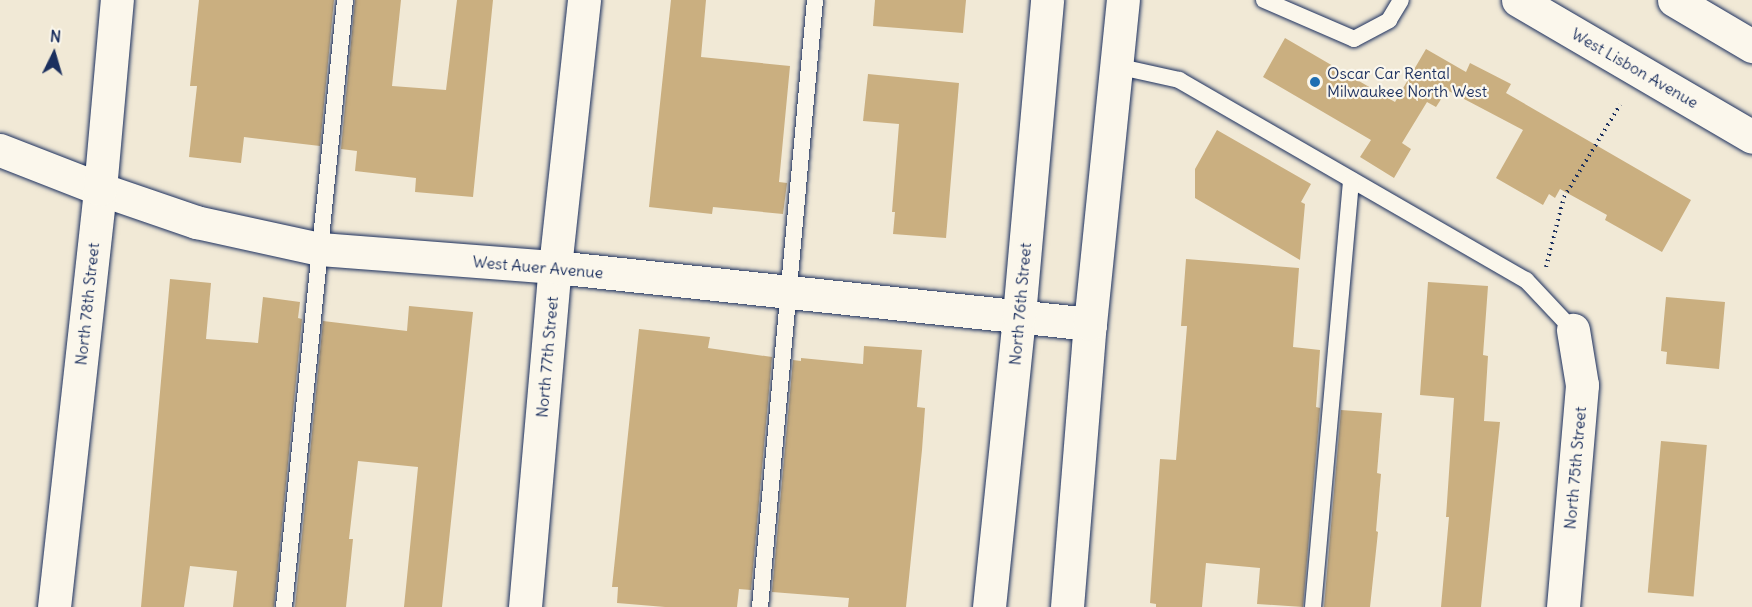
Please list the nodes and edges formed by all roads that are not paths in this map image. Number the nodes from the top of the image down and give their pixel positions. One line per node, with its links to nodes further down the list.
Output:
1 (117, 0): 16 (street, North 78th Street)
2 (345, 0): 17 (lane)
3 (584, 0): 18 (street, North 77th Street)
4 (815, 0): 19 (lane)
5 (1047, 0): 20 (street, North 76th Street)
6 (1123, 0): 12 (street)
7 (1264, 0): 8 (lane)
8 (1401, 0)
9 (1518, 0): 13 (street, West Lisbon Avenue)
10 (1674, 0): 11 (street)
11 (1752, 46)
12 (1116, 66): 15 (lane); 21 (street)
13 (1752, 136)
14 (0, 150): 16 (street, West Auer Avenue)
15 (1352, 180): 22 (lane); 29 (lane)
16 (100, 189): 17 (street, West Auer Avenue); 23 (street, North 78th Street)
17 (320, 249): 18 (street, West Auer Avenue); 24 (lane)
18 (555, 267): 19 (street, West Auer Avenue); 25 (street, North 77th Street)
19 (790, 291): 20 (street, West Auer Avenue); 26 (lane)
20 (1019, 315): 21 (street, West Auer Avenue); 27 (street, North 76th Street)
21 (1090, 324): 28 (street)
22 (1573, 330): 30 (street, North 75th Street)
23 (54, 607)
24 (284, 607)
25 (525, 607)
26 (760, 607)
27 (989, 607)
28 (1067, 607)
29 (1313, 607)
30 (1563, 607)

